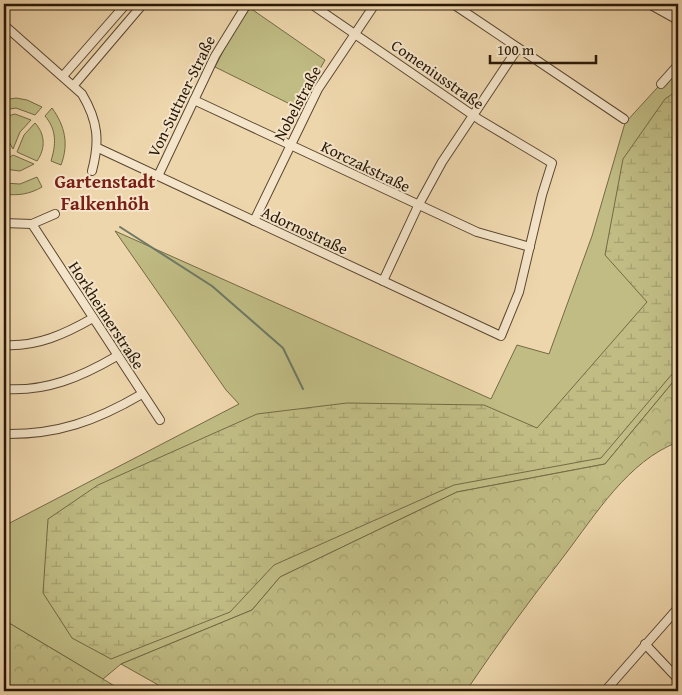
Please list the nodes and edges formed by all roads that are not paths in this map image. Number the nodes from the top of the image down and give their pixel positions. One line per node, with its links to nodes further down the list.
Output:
1 (126, 4): 13 (street)
2 (143, 4): 14 (street)
3 (247, 4): 16 (street, Von-Suttner-Straße)
4 (311, 4): 10 (street, Comeniusstraße)
5 (375, 4): 10 (street, Nobelstraße)
6 (453, 4): 11 (street)
7 (651, 4): 8 (street)
8 (678, 19)
9 (4, 25): 13 (street)
10 (354, 33): 17 (street, Comeniusstraße); 19 (street, Nobelstraße)
11 (518, 48): 17 (street); 18 (street)
12 (678, 65): 15 (street)
13 (63, 76): 14 (street)
14 (74, 84): 20 (street)
15 (661, 84)
16 (194, 100): 19 (street, Korczakstraße); 22 (street, Von-Suttner-Straße)
17 (472, 115): 23 (street); 28 (street, Comeniusstraße)
18 (624, 119)
19 (290, 145): 23 (street, Korczakstraße); 25 (street, Nobelstraße)
20 (98, 148): 21 (street); 22 (street, Adornostraße)
21 (92, 171)
22 (158, 176): 25 (street, Adornostraße)
23 (418, 206): 28 (street, Korczakstraße); 29 (street)
24 (55, 214): 27 (street)
25 (254, 221): 29 (street, Adornostraße)
26 (4, 223): 27 (street)
27 (32, 224): 30 (street, Horkheimerstraße)
28 (530, 248): 29 (street, Adornostraße)
29 (383, 282)
30 (93, 318): 31 (street); 32 (street, Horkheimerstraße)
31 (4, 345)
32 (117, 356): 33 (street); 34 (street, Horkheimerstraße)
33 (4, 389)
34 (142, 394): 35 (street, Horkheimerstraße); 36 (street)
35 (160, 420)
36 (4, 434)
37 (678, 608): 38 (street)
38 (645, 644): 39 (street); 40 (street)
39 (678, 679)
40 (605, 691)

